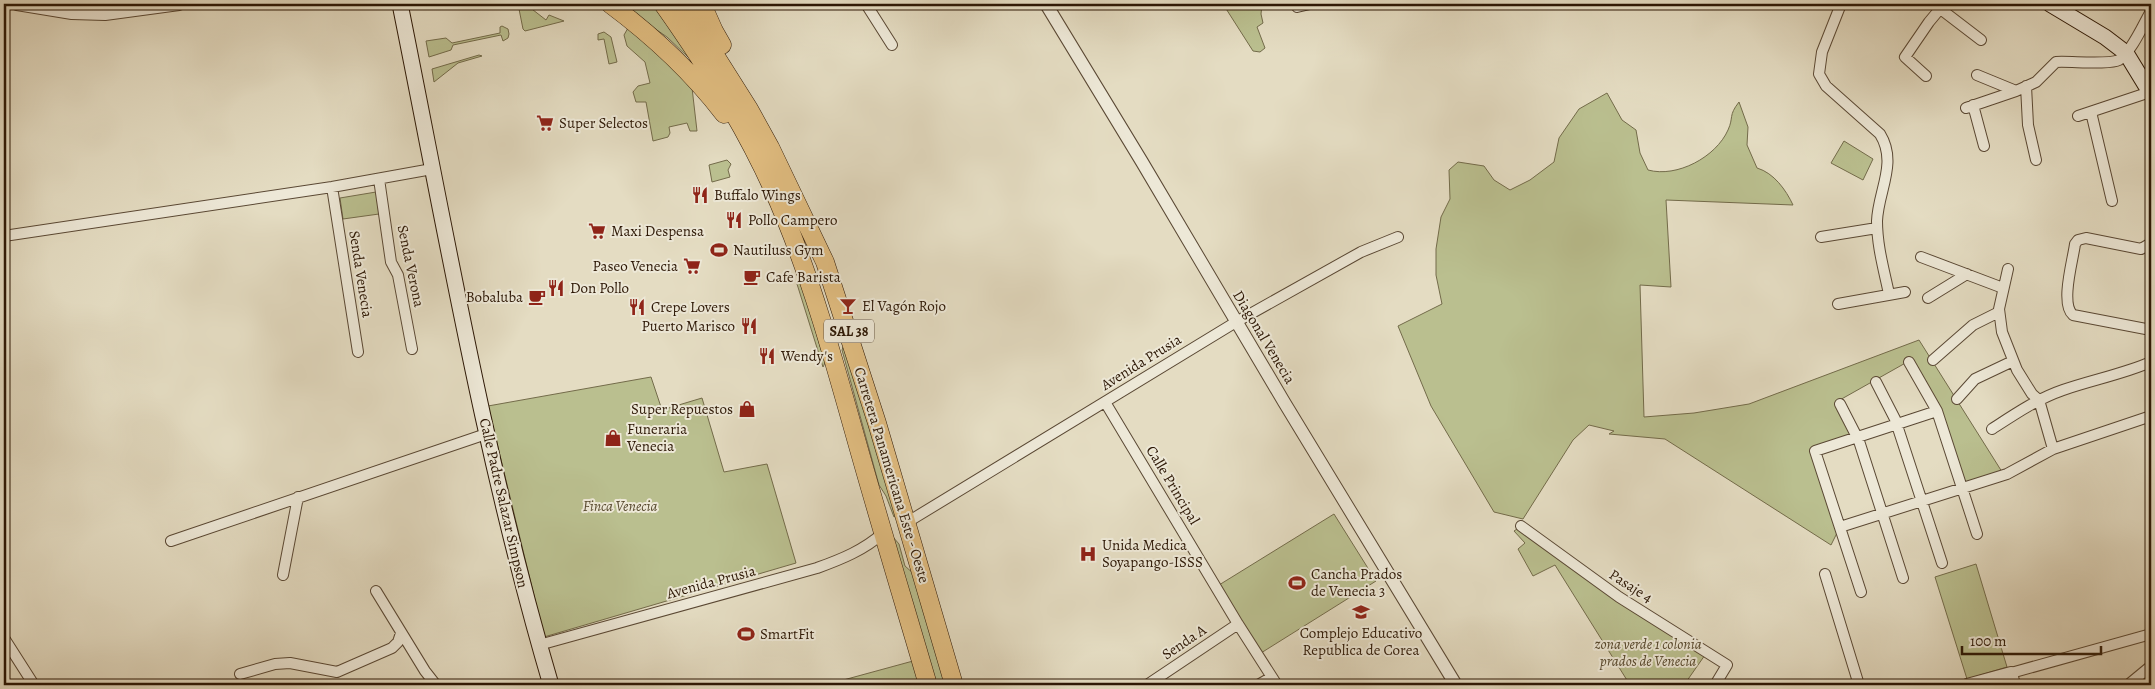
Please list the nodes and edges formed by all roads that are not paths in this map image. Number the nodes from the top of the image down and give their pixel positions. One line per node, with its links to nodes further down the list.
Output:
1 (17, 4): 2 (street)
2 (178, 4)
3 (400, 4): 28 (main road, Calle Padre Salazar Simpson)
4 (610, 4): 30 (highway)
5 (663, 4): 30 (highway, Carretera Panamericana Este - Oeste / SAL 38)
6 (680, 4): 40 (highway, Carretera Panamericana Este - Oeste / SAL 38)
7 (702, 4): 40 (highway)
8 (866, 4): 17 (street)
9 (1046, 4): 51 (street, Diagonal Venecia)
10 (1310, 4): 14 (street)
11 (1841, 4): 34 (street)
12 (2050, 4): 18 (main road)
13 (1940, 6): 16 (street); 20 (street)
14 (1297, 7)
15 (2151, 11): 18 (street)
16 (1982, 40)
17 (892, 46)
18 (2126, 54): 21 (street); 23 (main road)
19 (1977, 75): 22 (street)
20 (1926, 76)
21 (2026, 86): 22 (street); 27 (street)
22 (2016, 91): 26 (street)
23 (2151, 93): 24 (street)
24 (2090, 112): 25 (street); 32 (street)
25 (2078, 116)
26 (1984, 146)
27 (2036, 160)
28 (433, 175): 29 (street); 33 (main road, Calle Padre Salazar Simpson); 43 (main road, Calle Padre Salazar Simpson)
29 (379, 179): 31 (street); 53 (street, Senda Verona)
30 (768, 180): 70 (highway, Carretera Panamericana Este - Oeste / SAL 38)
31 (332, 187): 35 (street); 54 (street, Senda Venecia)
32 (2112, 201)
33 (443, 228): 43 (main road); 50 (main road, Calle Padre Salazar Simpson)
34 (1877, 228): 37 (street); 46 (street)
35 (4, 236)
36 (1398, 237): 51 (street, Avenida Prusia)
37 (1821, 237)
38 (2151, 243): 52 (street)
39 (1921, 257): 42 (street)
40 (825, 262): 76 (highway, Carretera Panamericana Este - Oeste / SAL 38)
41 (2008, 269): 44 (street)
42 (1967, 274): 44 (street); 47 (street)
43 (464, 280): 50 (main road, Calle Padre Salazar Simpson)
44 (2003, 288): 49 (street)
45 (1904, 292): 46 (street)
46 (1889, 294): 48 (street)
47 (1928, 298)
48 (1838, 304)
49 (2000, 312): 55 (street); 56 (street)
50 (462, 319): 68 (main road, Calle Padre Salazar Simpson)
51 (1236, 322): 62 (street, Avenida Prusia); 105 (street, Diagonal Venecia)
52 (2151, 330)
53 (412, 349)
54 (358, 352)
55 (1933, 360)
56 (2013, 361): 60 (street); 61 (street)
57 (1909, 362): 64 (street)
58 (2151, 362): 61 (street)
59 (1876, 382): 66 (street)
60 (1957, 399)
61 (2039, 400): 67 (street); 71 (street)
62 (1105, 402): 76 (street, Avenida Prusia); 89 (street, Calle Principal)
63 (1840, 404): 69 (street)
64 (1937, 411): 66 (street); 72 (street)
65 (2151, 416): 71 (street)
66 (1897, 424): 69 (street); 74 (street)
67 (1992, 429)
68 (486, 434): 73 (street); 93 (main road, Calle Padre Salazar Simpson)
69 (1857, 437): 75 (street); 78 (street)
70 (857, 442): 76 (highway); 79 (highway, Carretera Panamericana Este - Oeste / SAL 38)
71 (2053, 449): 72 (street)
72 (1962, 488): 74 (street); 80 (street)
73 (298, 497): 81 (street); 85 (street)
74 (1922, 501): 75 (street); 82 (street)
75 (1882, 514): 78 (street); 86 (street)
76 (906, 523): 83 (highway, Carretera Panamericana Este - Oeste / SAL 38)
77 (1521, 526): 106 (street, Pasaje 4)
78 (1840, 528): 88 (street)
79 (883, 533): 83 (highway); 93 (street, Avenida Prusia); 101 (highway, Carretera Panamericana Este - Oeste / SAL 38)
80 (1977, 534)
81 (171, 541)
82 (1942, 563)
83 (919, 566): 102 (highway, Carretera Panamericana Este - Oeste / SAL 38)
84 (1825, 574): 107 (street)
85 (283, 575)
86 (1903, 578)
87 (376, 591): 90 (street)
88 (1861, 592)
89 (1238, 624): 97 (street, Calle Principal); 103 (street, Senda A)
90 (401, 634): 95 (street); 99 (street)
91 (2151, 634): 96 (street)
92 (4, 638): 98 (street)
93 (539, 644): 100 (main road, Calle Padre Salazar Simpson)
94 (2151, 666): 109 (street)
95 (240, 674)
96 (2012, 679): 108 (street)
97 (1275, 681): 104 (street)
98 (34, 685)
99 (436, 685)
100 (551, 685)
101 (928, 685)
102 (954, 685)
103 (1147, 685)
104 (1258, 685)
105 (1456, 685)
106 (1715, 685)
107 (1859, 685)
108 (1968, 685)
109 (2128, 685)

